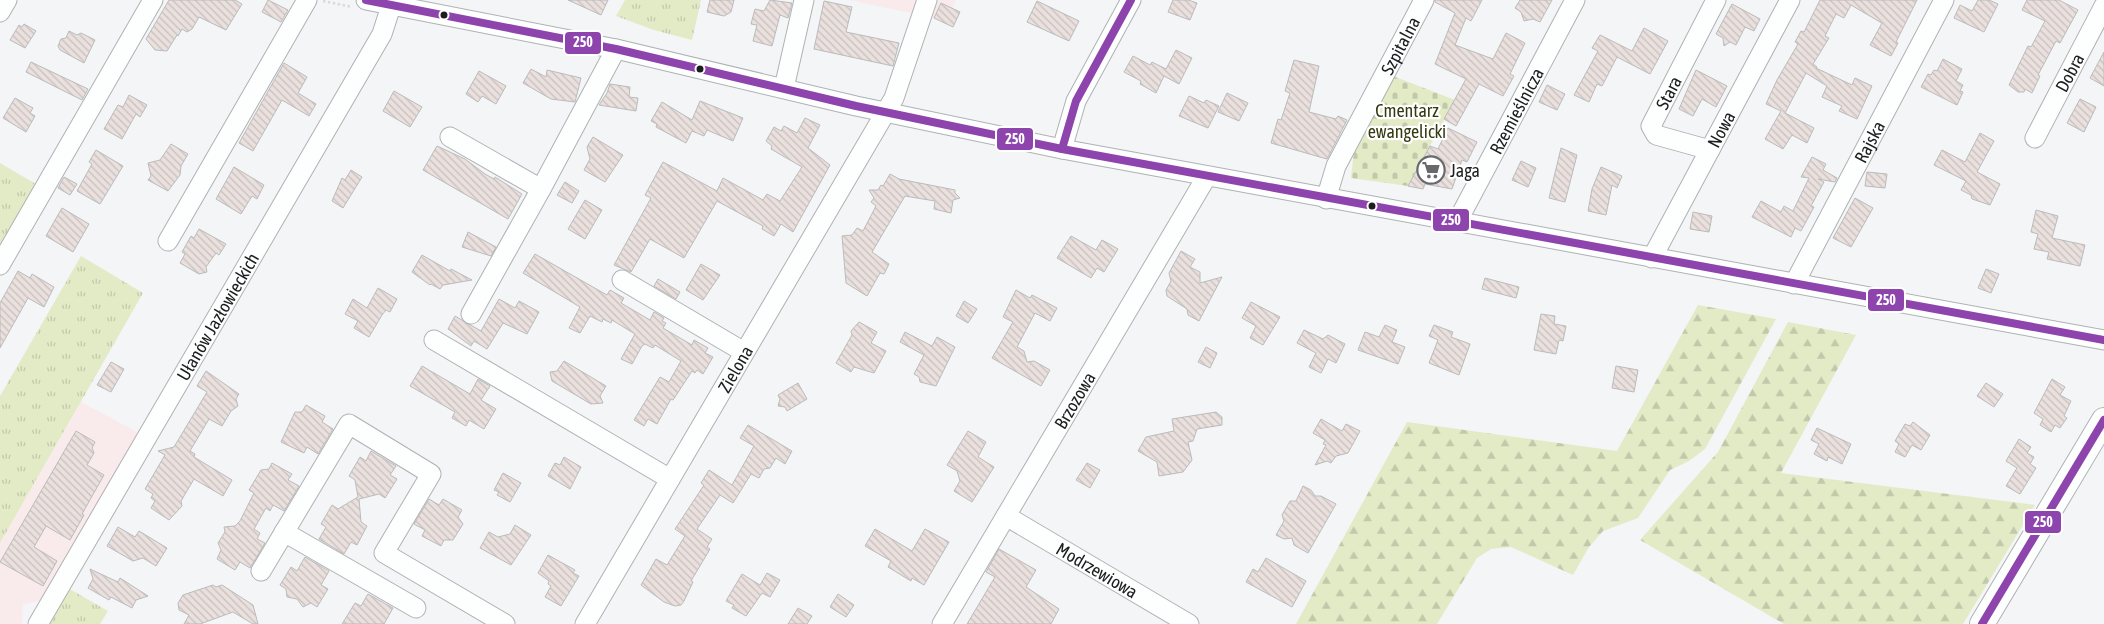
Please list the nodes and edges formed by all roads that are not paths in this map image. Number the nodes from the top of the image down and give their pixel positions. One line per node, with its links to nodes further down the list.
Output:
1 (7, 0): 15 (street)
2 (153, 0): 29 (street)
3 (307, 0): 27 (street)
4 (366, 0): 13 (street)
5 (804, 0): 17 (street)
6 (927, 0): 18 (street, Zielona)
7 (1131, 0): 21 (street)
8 (1424, 0): 25 (street, Szpitalna)
9 (1575, 0): 26 (street, Rzemieślnicza)
10 (1716, 0): 22 (street, Stara)
11 (1790, 0): 22 (street, Nowa)
12 (1944, 0): 31 (street, Rajska)
13 (391, 6): 16 (street); 44 (street, Ułanów Jazłowieckich)
14 (2104, 6): 20 (street, Dobra)
15 (0, 12)
16 (616, 49): 17 (street); 24 (street)
17 (784, 88): 18 (street)
18 (886, 112): 21 (street); 35 (street, Zielona)
19 (450, 137): 24 (street)
20 (2035, 138)
21 (1062, 149): 23 (street)
22 (1710, 150): 28 (street, Nowa)
23 (1207, 176): 25 (street); 38 (street, Brzozowa)
24 (541, 190): 32 (street)
25 (1326, 199): 26 (street)
26 (1456, 222): 28 (street)
27 (168, 241)
28 (1652, 258): 31 (street)
29 (0, 265)
30 (622, 280): 35 (street)
31 (1794, 284): 34 (street)
32 (471, 314)
33 (434, 340): 37 (street)
34 (2104, 340)
35 (744, 352): 37 (street, Zielona)
36 (2104, 420): 49 (main road)
37 (670, 479): 46 (street, Zielona)
38 (1006, 516): 47 (street, Brzozowa); 48 (street, Modrzewiowa)
39 (284, 532): 40 (street); 41 (street); 42 (street)
40 (384, 553): 42 (street); 45 (street)
41 (261, 572)
42 (368, 580): 43 (street)
43 (416, 608)
44 (38, 624)
45 (505, 624)
46 (585, 624)
47 (942, 624)
48 (1189, 624)
49 (1982, 624)

